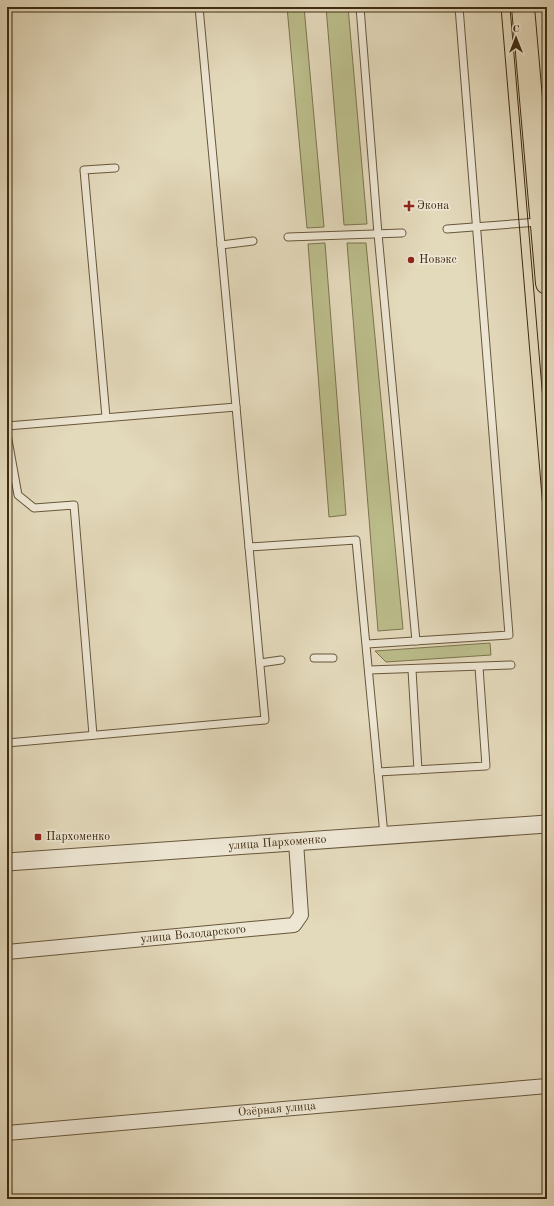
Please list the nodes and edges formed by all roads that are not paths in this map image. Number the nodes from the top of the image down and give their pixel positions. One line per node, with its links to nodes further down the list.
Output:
1 (199, 7): 14 (lane)
2 (360, 7): 11 (lane)
3 (459, 7): 8 (lane)
4 (523, 7): 6 (main road)
5 (115, 168): 17 (lane)
6 (542, 175): 7 (main road)
7 (543, 217): 8 (lane); 15 (main road)
8 (475, 227): 9 (lane); 21 (lane)
9 (447, 229)
10 (402, 233): 11 (lane)
11 (378, 234): 12 (lane); 21 (lane)
12 (288, 237)
13 (253, 241): 14 (lane)
14 (221, 245): 16 (lane)
15 (547, 283)
16 (236, 407): 17 (lane); 20 (lane)
17 (106, 418): 18 (lane)
18 (7, 426)
19 (7, 434): 31 (lane)
20 (250, 547): 22 (lane); 26 (lane)
21 (416, 640): 22 (lane)
22 (367, 644): 29 (lane)
23 (314, 658): 24 (lane)
24 (333, 658)
25 (281, 660): 26 (lane)
26 (260, 663): 31 (lane)
27 (511, 665): 28 (lane)
28 (479, 667): 30 (lane); 33 (lane)
29 (369, 670): 30 (lane); 34 (lane)
30 (412, 670): 33 (lane)
31 (94, 736): 32 (lane)
32 (7, 743)
33 (418, 770): 34 (lane)
34 (378, 772): 36 (lane)
35 (547, 824): 36 (street, улица Пархоменко)
36 (384, 836): 37 (street, улица Пархоменко)
37 (296, 842): 38 (street, улица Пархоменко); 39 (street, улица Володарского)
38 (7, 862)
39 (7, 952)
40 (547, 1086): 41 (street, Озёрная улица)
41 (7, 1133)

